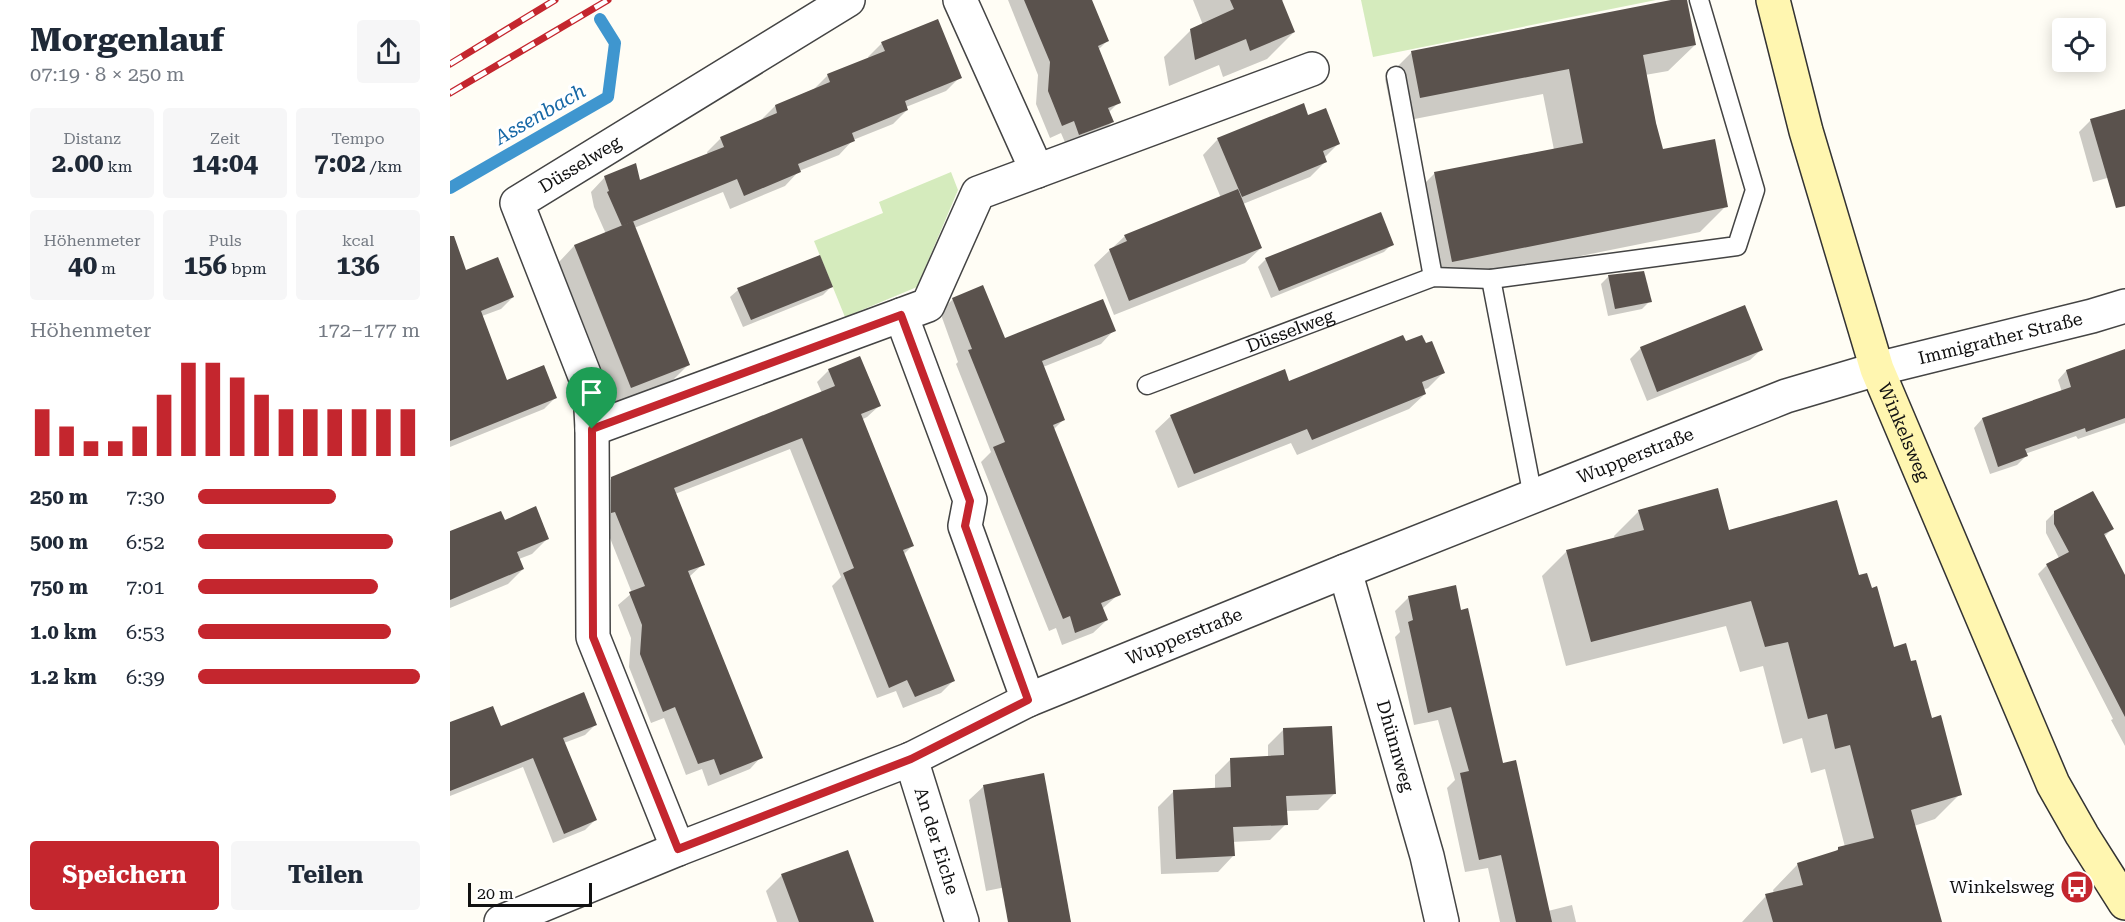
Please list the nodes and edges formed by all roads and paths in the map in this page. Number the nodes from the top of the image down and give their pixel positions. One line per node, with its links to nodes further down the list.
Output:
1 (848, 0): 14 (street, Düsselweg)
2 (960, 0): 7 (street)
3 (1699, 0): 9 (lane)
4 (1773, 0): 12 (main road, Winkelsweg)
5 (1312, 69): 7 (street)
6 (1396, 76): 8 (lane)
7 (1037, 171): 11 (street)
8 (1433, 277): 9 (lane, Düsselweg); 13 (lane, Düsselweg)
9 (1491, 279): 15 (lane)
10 (2125, 306): 12 (street, Immigrather Straße)
11 (901, 315): 14 (street); 17 (street)
12 (1876, 369): 15 (street, Wupperstraße); 20 (main road, Winkelsweg)
13 (1147, 385)
14 (592, 429): 19 (street, Düsselweg)
15 (1533, 497): 16 (street, Wupperstraße)
16 (1345, 571): 17 (street, Wupperstraße); 23 (street, Dhünnweg)
17 (1028, 700): 18 (street, Wupperstraße)
18 (911, 759): 19 (street, Wupperstraße); 22 (street, An der Eiche)
19 (678, 849): 21 (street, Wupperstraße)
20 (2125, 903)
21 (501, 922)
22 (962, 922)
23 (1442, 922)

